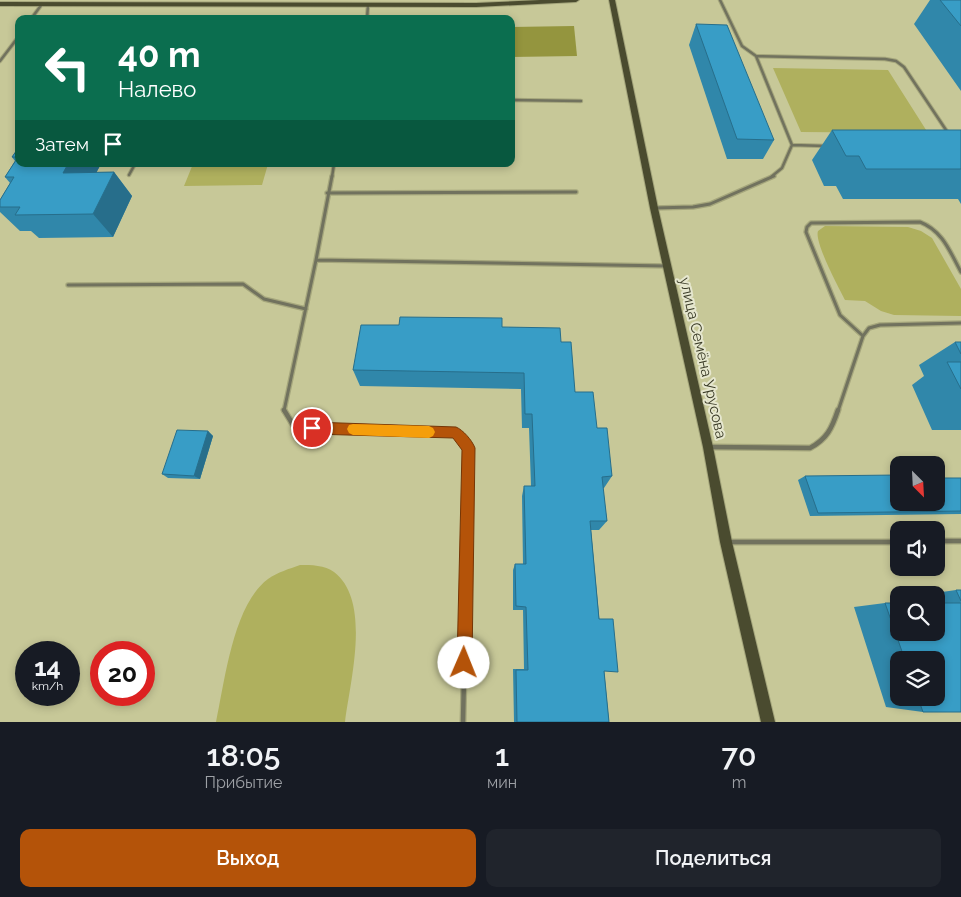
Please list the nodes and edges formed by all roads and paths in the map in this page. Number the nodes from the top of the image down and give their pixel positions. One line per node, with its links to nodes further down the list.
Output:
1 (576, 0): 5 (street)
2 (612, 0): 25 (street, улица Семёна Урусова)
3 (720, 0): 13 (lane)
4 (111, 2): 6 (street); 8 (street)
5 (476, 2): 9 (street)
6 (247, 3): 9 (street)
7 (0, 4): 8 (street)
8 (42, 4): 10 (lane)
9 (368, 6): 11 (lane)
10 (34, 15)
11 (367, 15)
12 (15, 41): 14 (lane)
13 (756, 56): 17 (lane); 18 (lane)
14 (0, 61)
15 (515, 100): 16 (lane)
16 (580, 100)
17 (952, 141)
18 (792, 146): 19 (lane); 25 (lane)
19 (831, 146)
20 (134, 167): 22 (lane)
21 (333, 167): 24 (lane)
22 (130, 175)
23 (576, 192): 24 (lane)
24 (328, 193): 26 (lane)
25 (654, 208): 27 (street, улица Семёна Урусова)
26 (316, 260): 27 (lane); 30 (lane)
27 (667, 266): 33 (street, улица Семёна Урусова)
28 (961, 272): 32 (lane)
29 (68, 285): 30 (lane)
30 (306, 308): 38 (lane)
31 (961, 323): 32 (lane)
32 (863, 336): 33 (lane)
33 (708, 447): 34 (street, улица Семёна Урусова)
34 (726, 542): 35 (lane); 39 (street, улица Семёна Урусова)
35 (890, 542)
36 (945, 542): 37 (lane)
37 (961, 542)
38 (463, 722)
39 (768, 722)

